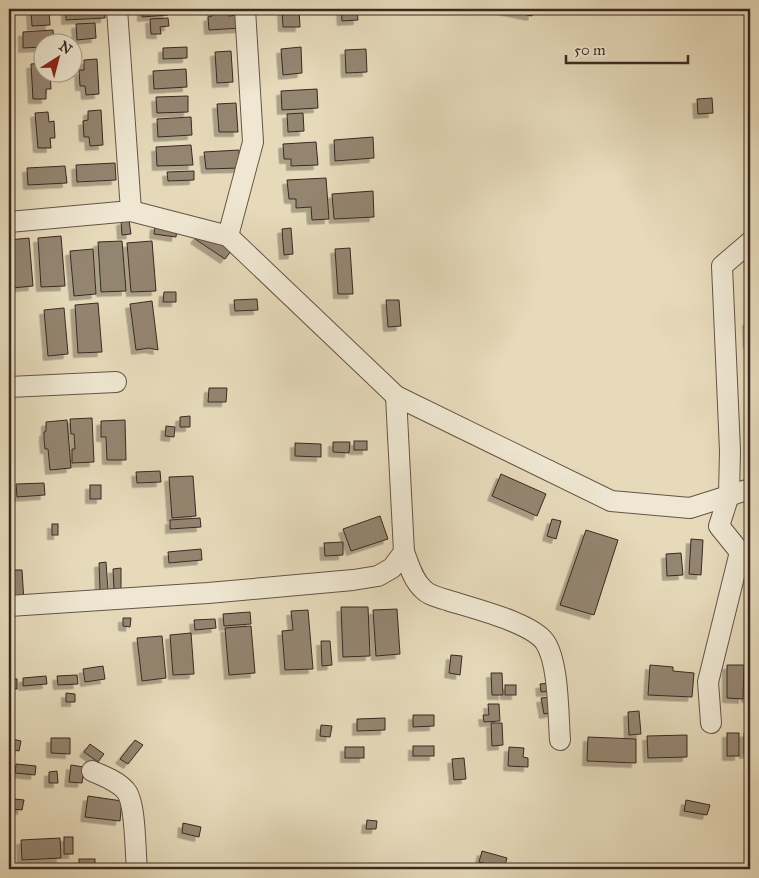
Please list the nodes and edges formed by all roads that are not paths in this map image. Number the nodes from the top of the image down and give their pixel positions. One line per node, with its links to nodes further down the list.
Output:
1 (117, 9): 3 (street)
2 (245, 9): 5 (street)
3 (131, 211): 4 (street); 5 (street)
4 (9, 222)
5 (228, 236): 9 (street)
6 (750, 242): 11 (street)
7 (116, 382): 8 (street)
8 (9, 387)
9 (396, 396): 11 (street); 12 (street)
10 (750, 489): 11 (street)
11 (729, 495): 13 (street)
12 (404, 552): 14 (street); 16 (street)
13 (745, 553): 15 (street)
14 (9, 606)
15 (711, 723)
16 (560, 740)
17 (92, 771): 18 (street)
18 (137, 869)

